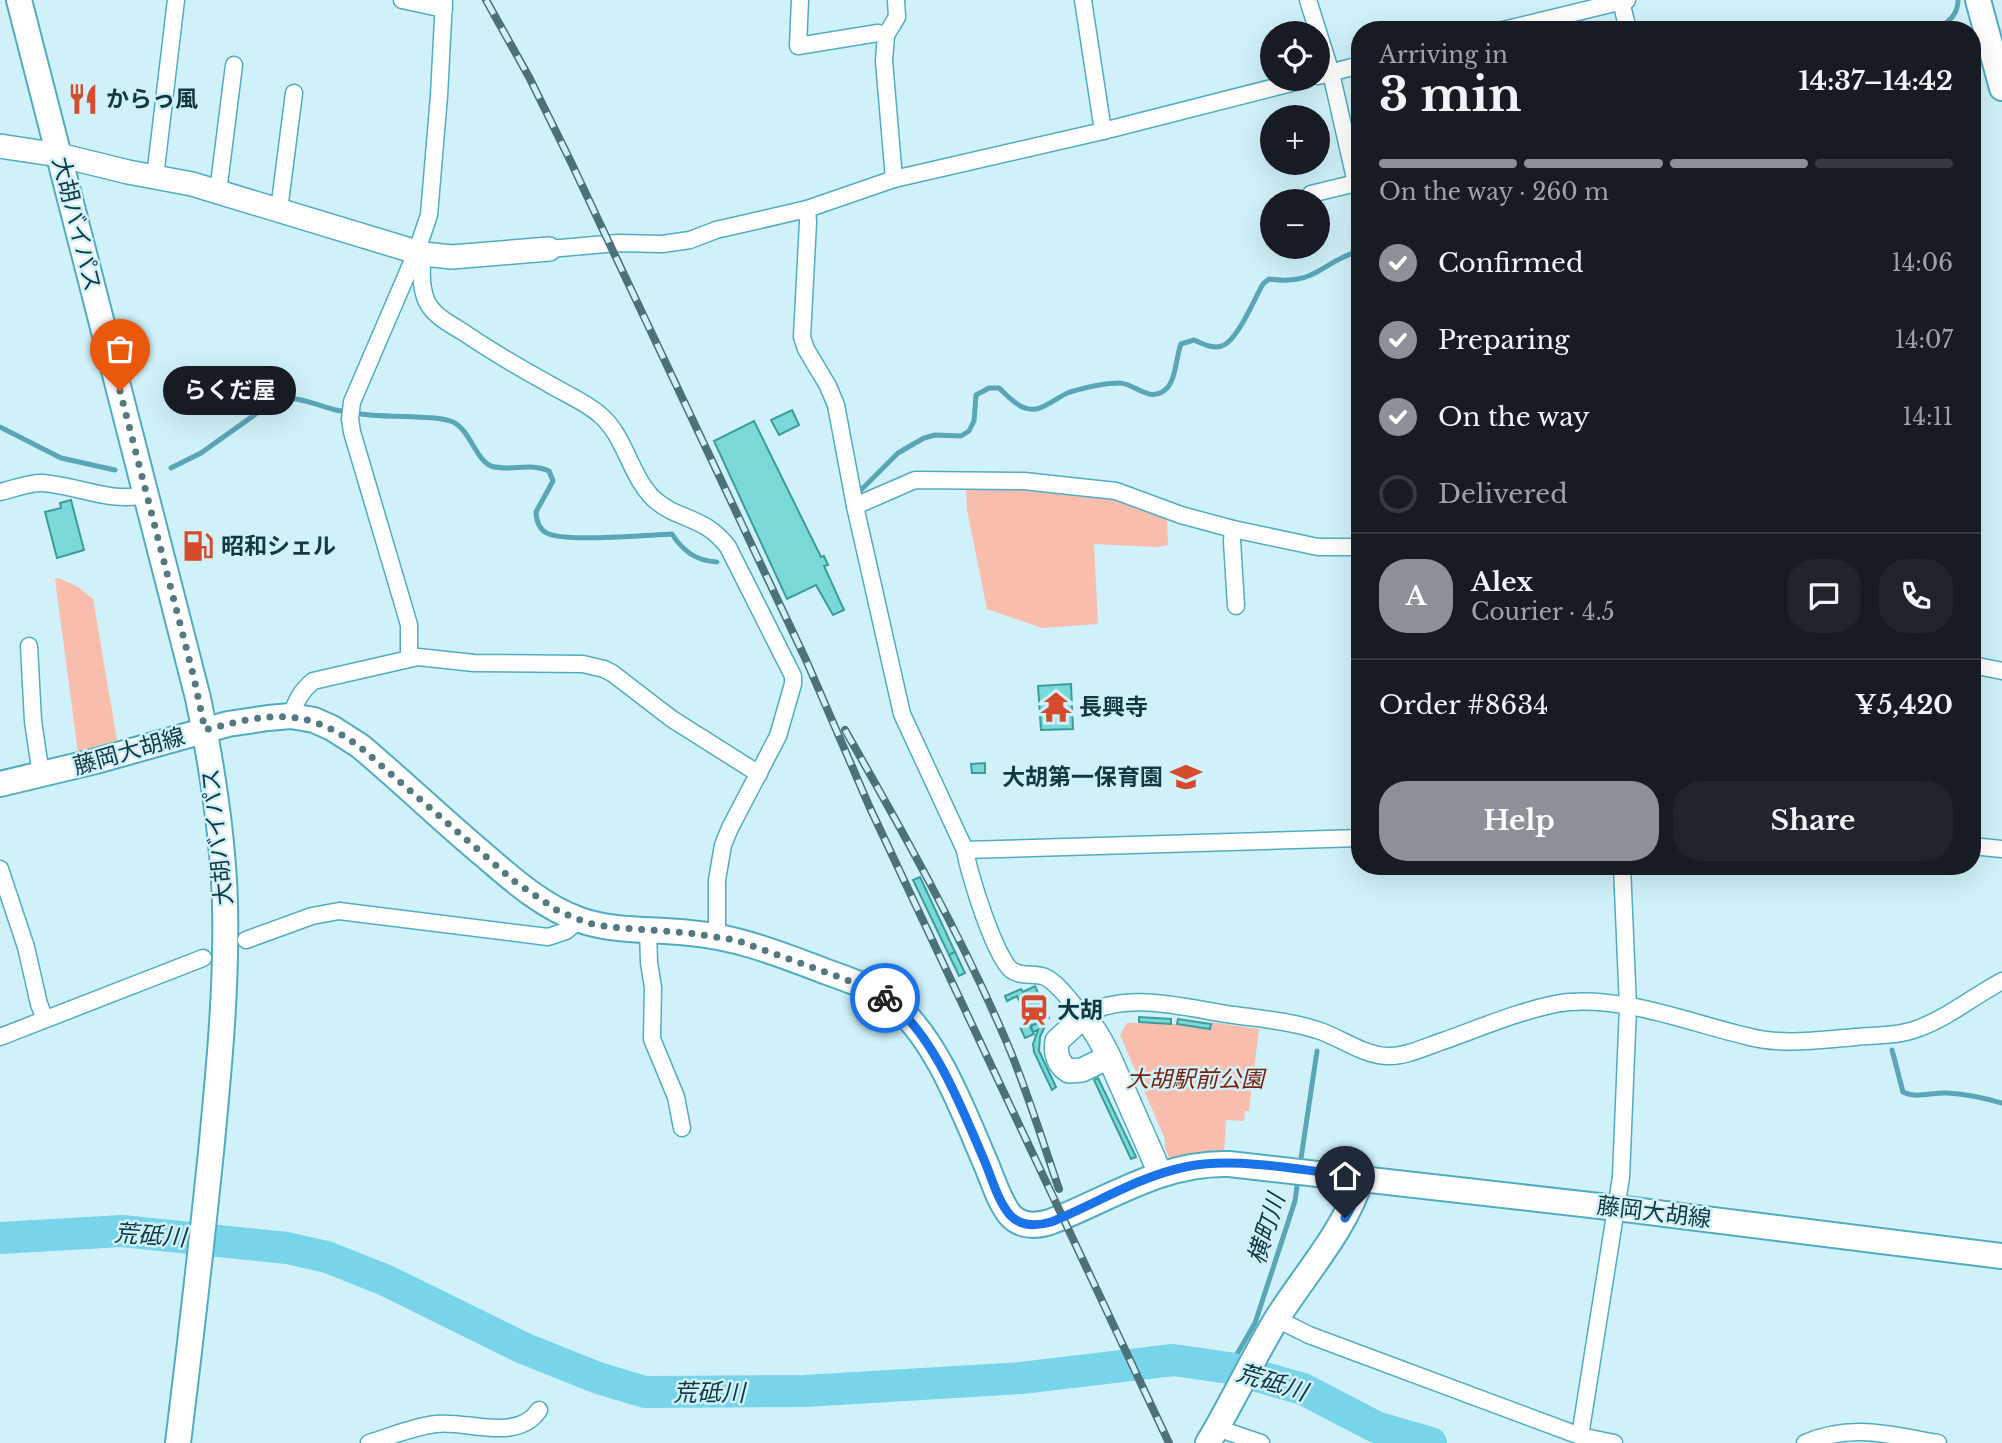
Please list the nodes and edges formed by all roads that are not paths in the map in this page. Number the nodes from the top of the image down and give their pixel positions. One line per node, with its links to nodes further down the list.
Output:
1 (19, 0): 24 (main road, 大胡バイパス)
2 (176, 0): 26 (street)
3 (402, 0): 10 (street)
4 (800, 0): 14 (street)
5 (897, 0): 14 (street)
6 (1083, 0): 22 (street)
7 (1308, 0): 11 (street)
8 (1978, 0): 18 (main road)
9 (1624, 1): 12 (street); 13 (street)
10 (444, 5): 34 (street)
11 (1313, 21)
12 (1541, 21)
13 (1627, 21)
14 (886, 35): 27 (street)
15 (234, 65): 30 (street)
16 (1351, 67): 17 (street)
17 (1330, 72)
18 (2002, 88)
19 (1260, 91): 22 (street)
20 (1329, 91): 25 (street)
21 (294, 93): 32 (street)
22 (1104, 131): 27 (street)
23 (0, 146): 24 (street)
24 (59, 155): 26 (street); 36 (main road, 大胡バイパス)
25 (1351, 166)
26 (155, 177): 30 (street)
27 (894, 179): 31 (street)
28 (1351, 184): 29 (street)
29 (1330, 189)
30 (218, 192): 32 (street)
31 (807, 209): 33 (street); 37 (street)
32 (279, 210): 34 (street)
33 (550, 248): 34 (street)
34 (420, 254): 42 (street); 47 (street)
35 (0, 492): 36 (street)
36 (146, 495): 46 (main road, 大胡バイパス)
37 (855, 506): 38 (street); 53 (street)
38 (1233, 529): 39 (street); 40 (street)
39 (1351, 547)
40 (1236, 606)
41 (29, 646): 48 (street)
42 (409, 657): 45 (street); 47 (street)
43 (1981, 666): 44 (street)
44 (2002, 671)
45 (290, 716): 46 (main road, 藤岡大胡線); 56 (main road, 藤岡大胡線)
46 (205, 730): 48 (main road, 藤岡大胡線); 76 (main road, 大胡バイパス)
47 (759, 774): 58 (street)
48 (41, 775): 49 (main road, 藤岡大胡線)
49 (1, 782)
50 (1351, 838): 53 (street)
51 (1981, 847): 52 (street)
52 (2002, 849)
53 (965, 850): 63 (street)
54 (0, 869): 64 (street)
55 (1622, 875): 62 (street)
56 (579, 920): 57 (main road, 藤岡大胡線); 59 (street)
57 (648, 930): 58 (main road, 藤岡大胡線); 67 (street)
58 (717, 936): 68 (main road, 藤岡大胡線)
59 (246, 940)
60 (203, 958): 64 (street)
61 (2002, 981): 62 (street)
62 (1628, 1007): 63 (street); 70 (street)
63 (1084, 1016): 66 (street); 66 (street)
64 (45, 1019): 65 (street)
65 (0, 1037)
66 (1109, 1057): 68 (street)
67 (682, 1128)
68 (1160, 1174): 69 (main road, 藤岡大胡線)
69 (1362, 1178): 70 (main road, 藤岡大胡線); 72 (main road)
70 (1617, 1208): 71 (main road, 藤岡大胡線); 75 (street)
71 (2002, 1256)
72 (1275, 1323): 74 (main road); 75 (street)
73 (538, 1410): 77 (street)
74 (1215, 1431): 78 (street)
75 (1580, 1436): 79 (street)
76 (178, 1443)
77 (369, 1443)
78 (1261, 1443)
79 (1614, 1443)
80 (1805, 1443): 81 (street)
81 (1938, 1443)

